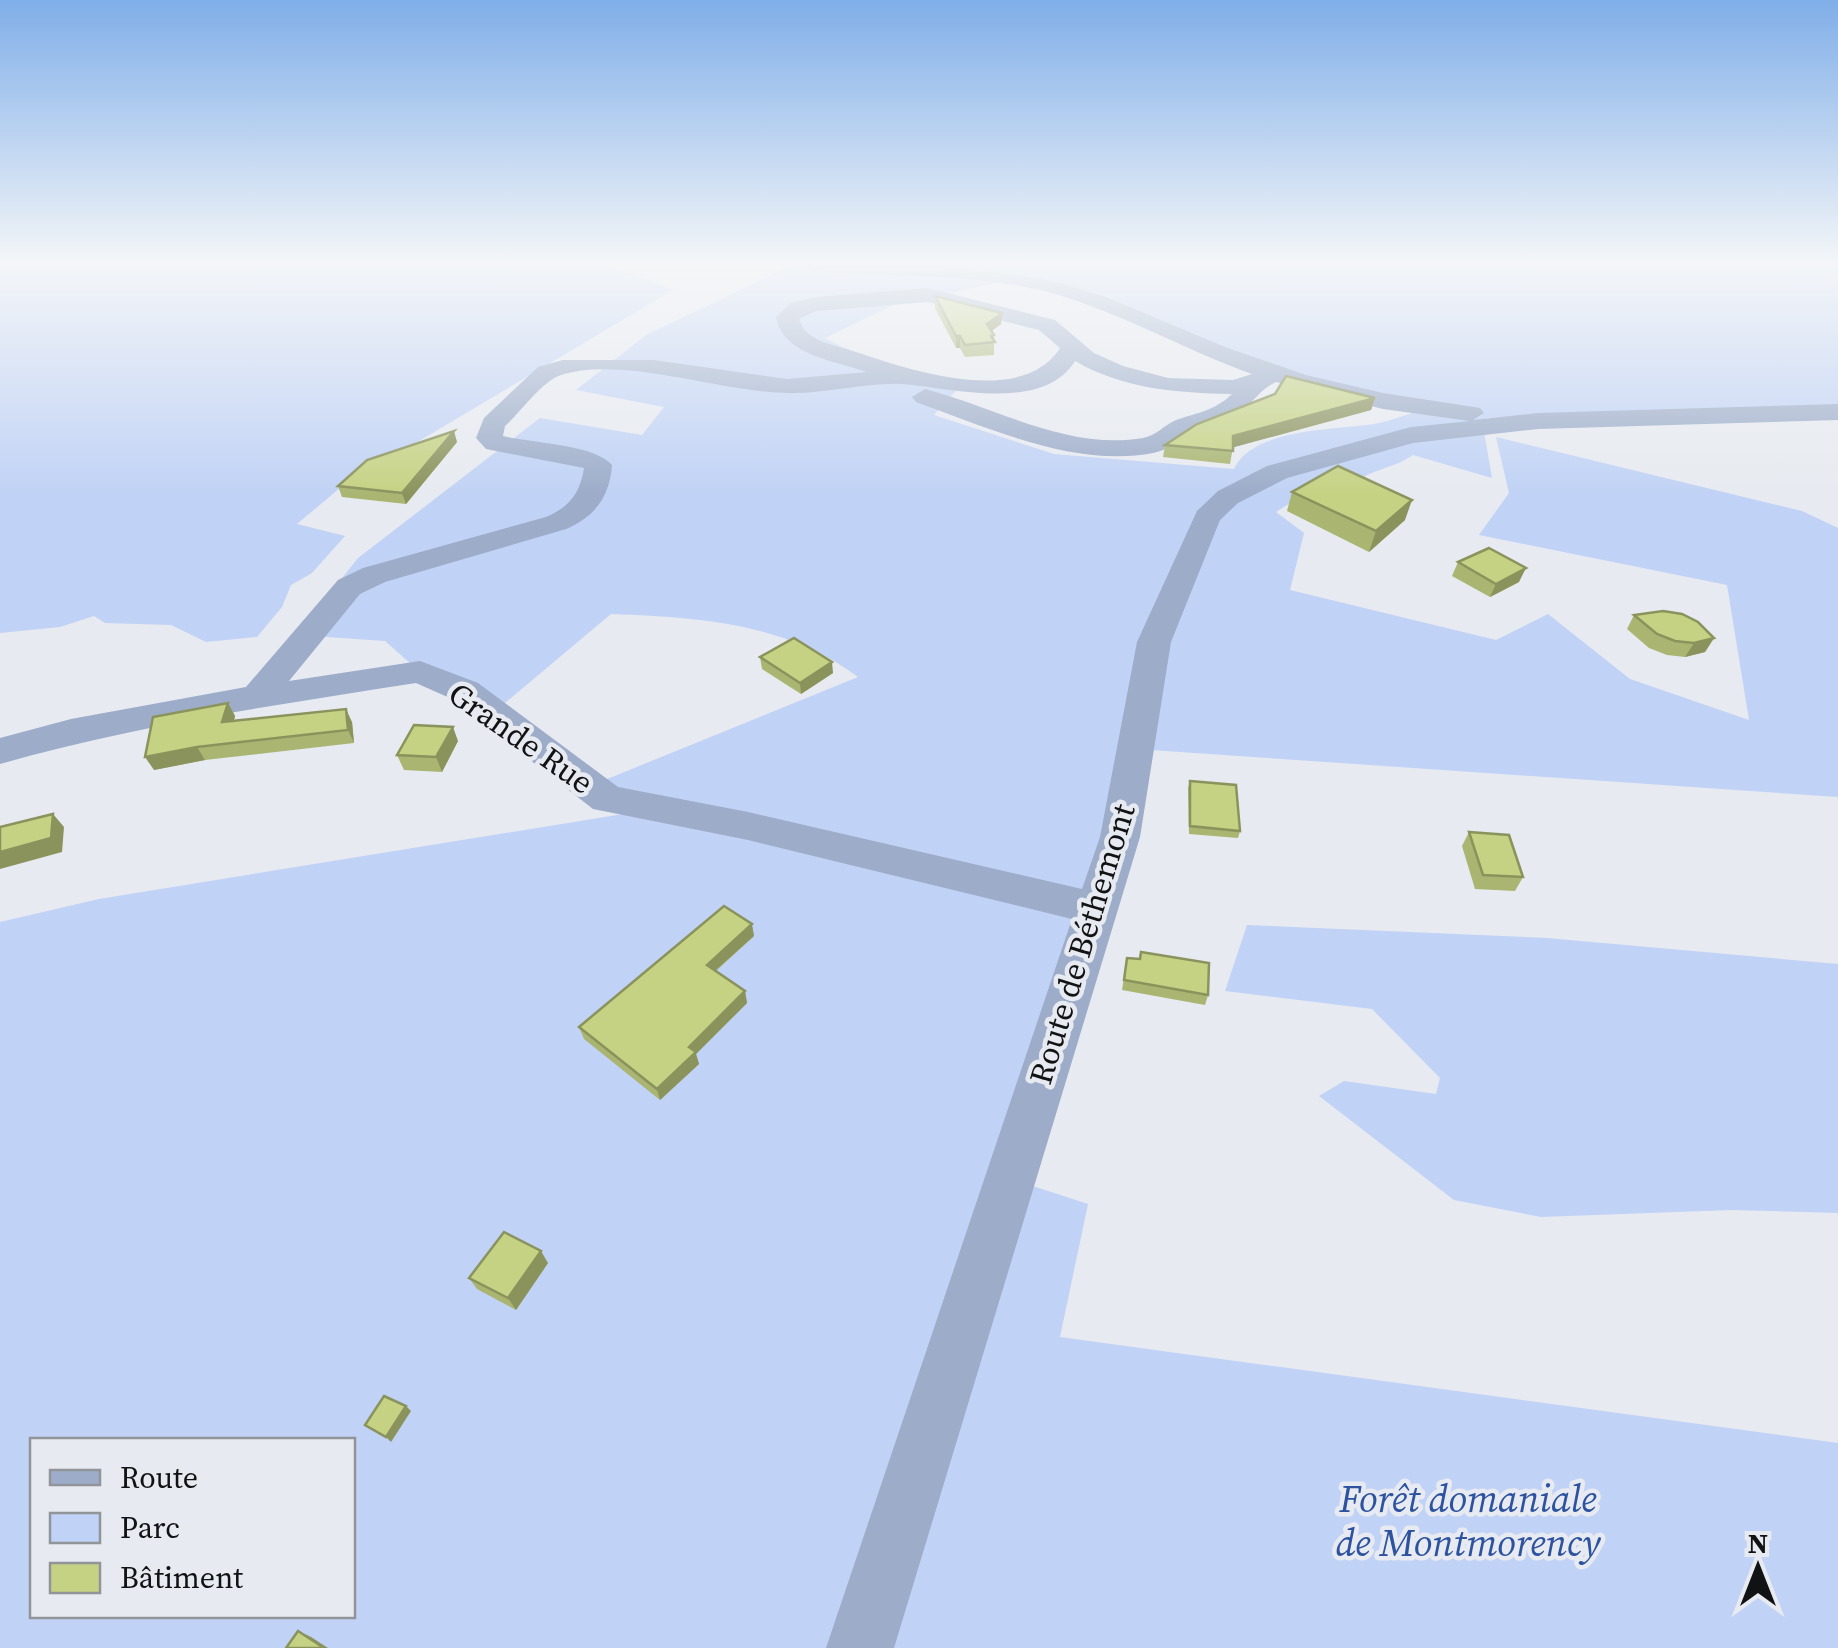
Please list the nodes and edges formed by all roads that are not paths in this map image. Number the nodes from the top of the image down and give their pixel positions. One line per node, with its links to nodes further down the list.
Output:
1 (809, 342): 5 (street)
2 (1064, 342): 4 (street)
3 (1186, 342): 6 (street)
4 (1071, 349): 5 (street); 6 (street)
5 (902, 376): 7 (street)
6 (1263, 379): 7 (street); 9 (street)
7 (870, 380): 10 (street)
8 (1838, 412): 9 (street, Route de Béthemont)
9 (1602, 419): 12 (street, Route de Béthemont)
10 (259, 694): 11 (street, Grande Rue); 12 (street, Grande Rue)
11 (0, 751)
12 (1097, 909): 13 (street, Route de Béthemont)
13 (860, 1648)

